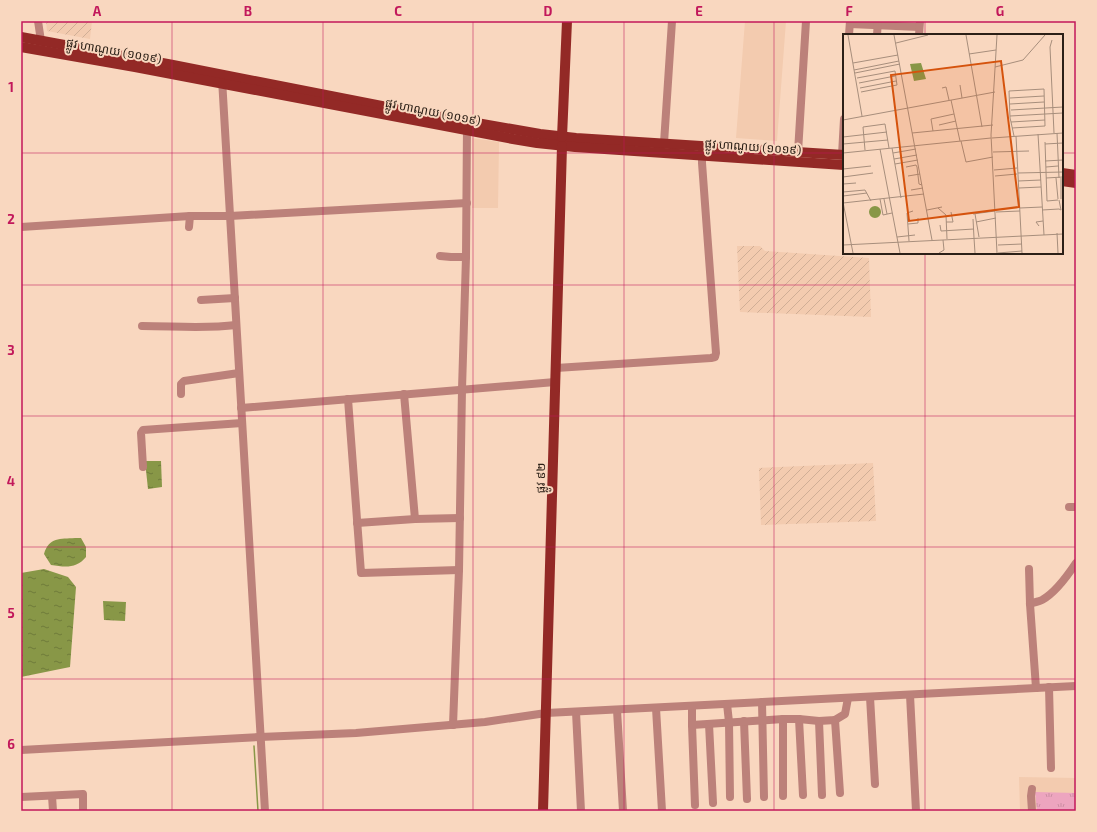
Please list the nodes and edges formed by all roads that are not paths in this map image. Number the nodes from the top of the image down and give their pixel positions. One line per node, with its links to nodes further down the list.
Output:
1 (38, 21): 11 (street)
2 (567, 21): 15 (main road, ផ្លូវ ៩២)
3 (672, 21): 16 (street)
4 (806, 21): 18 (street)
5 (850, 22): 6 (street); 8 (street)
6 (878, 23): 7 (street); 9 (street)
7 (919, 28)
8 (850, 34)
9 (877, 34)
10 (21, 37): 11 (main road, ផ្លូវ ហាណូយ (១០១៩))
11 (41, 45): 12 (main road, ផ្លូវ ហាណូយ (១០១៩)); 13 (main road, ផ្លូវ ហាណូយ (១០១៩))
12 (21, 47)
13 (222, 79): 14 (main road, ផ្លូវ ហាណូយ (១០១៩)); 26 (street)
14 (467, 126): 15 (main road, ផ្លូវ ហាណូយ (១០១៩)); 24 (street)
15 (562, 141): 16 (main road, ផ្លូវ ហាណូយ (១០១៩)); 17 (main road, ផ្លូវ ហាណូយ (១០១៩)); 35 (main road, ផ្លូវ ៩២)
16 (664, 144): 17 (main road, ផ្លូវ ហាណូយ (១០១៩))
17 (702, 151): 18 (main road, ផ្លូវ ហាណូយ (១០១៩)); 19 (main road, ផ្លូវ ហាណូយ (១០១៩)); 35 (street)
18 (798, 152): 19 (main road, ផ្លូវ ហាណូយ (១០១៩))
19 (843, 158)
20 (1063, 173): 21 (main road)
21 (1076, 174)
22 (1063, 181): 23 (main road)
23 (1076, 182)
24 (467, 203): 26 (street); 30 (street)
25 (190, 216): 26 (street); 27 (street); 28 (street)
26 (230, 216): 31 (street)
27 (21, 227)
28 (189, 227)
29 (440, 256): 30 (street)
30 (466, 257): 38 (street)
31 (235, 298): 32 (street); 33 (street)
32 (201, 300)
33 (236, 325): 34 (street); 36 (street)
34 (142, 326)
35 (556, 368): 37 (main road, ផ្លូវ ៩២)
36 (239, 374): 39 (street); 42 (street)
37 (555, 382): 38 (street); 64 (main road, ផ្លូវ ៩២)
38 (462, 389): 40 (street); 45 (street)
39 (181, 394)
40 (404, 394): 41 (street); 46 (street)
41 (348, 399): 42 (street); 47 (street)
42 (241, 408): 43 (street)
43 (242, 423): 44 (street); 75 (street)
44 (143, 467)
45 (460, 518): 46 (street); 50 (street)
46 (415, 519): 47 (street)
47 (356, 523): 50 (street)
48 (1076, 563): 51 (street)
49 (1029, 569): 51 (street)
50 (459, 570): 73 (street)
51 (1030, 604): 54 (street)
52 (1076, 686): 53 (street)
53 (1049, 687): 54 (street); 77 (street)
54 (1036, 688): 55 (street)
55 (910, 695): 56 (street); 98 (street)
56 (870, 697): 57 (street); 78 (street)
57 (848, 698): 58 (street); 69 (street)
58 (762, 702): 59 (street); 67 (street)
59 (727, 704): 60 (street); 70 (street)
60 (692, 706): 61 (street); 74 (street)
61 (656, 708): 62 (street); 97 (street)
62 (617, 710): 63 (street); 96 (street)
63 (576, 712): 64 (street); 95 (street)
64 (546, 713): 73 (street); 94 (main road, ផ្លូវ ៩២)
65 (782, 719): 66 (street); 67 (street); 84 (street)
66 (799, 719): 68 (street); 81 (street)
67 (763, 720): 71 (street); 87 (street)
68 (819, 720): 69 (street); 82 (street)
69 (835, 720): 80 (street)
70 (729, 722): 71 (street); 72 (street); 86 (street)
71 (744, 722): 88 (street)
72 (709, 724): 74 (street); 89 (street)
73 (453, 725): 75 (street)
74 (692, 725): 90 (street)
75 (260, 736): 76 (street); 93 (street)
76 (21, 750)
77 (1051, 768)
78 (875, 784)
79 (1032, 789): 99 (street)
80 (840, 793)
81 (803, 795)
82 (822, 795)
83 (52, 796): 85 (street); 91 (street); 92 (street)
84 (783, 796)
85 (21, 797)
86 (730, 797)
87 (764, 797)
88 (747, 799)
89 (712, 803)
90 (695, 805)
91 (53, 811)
92 (84, 811)
93 (264, 811)
94 (544, 811)
95 (581, 811)
96 (623, 811)
97 (662, 811)
98 (916, 811)
99 (1032, 811)

